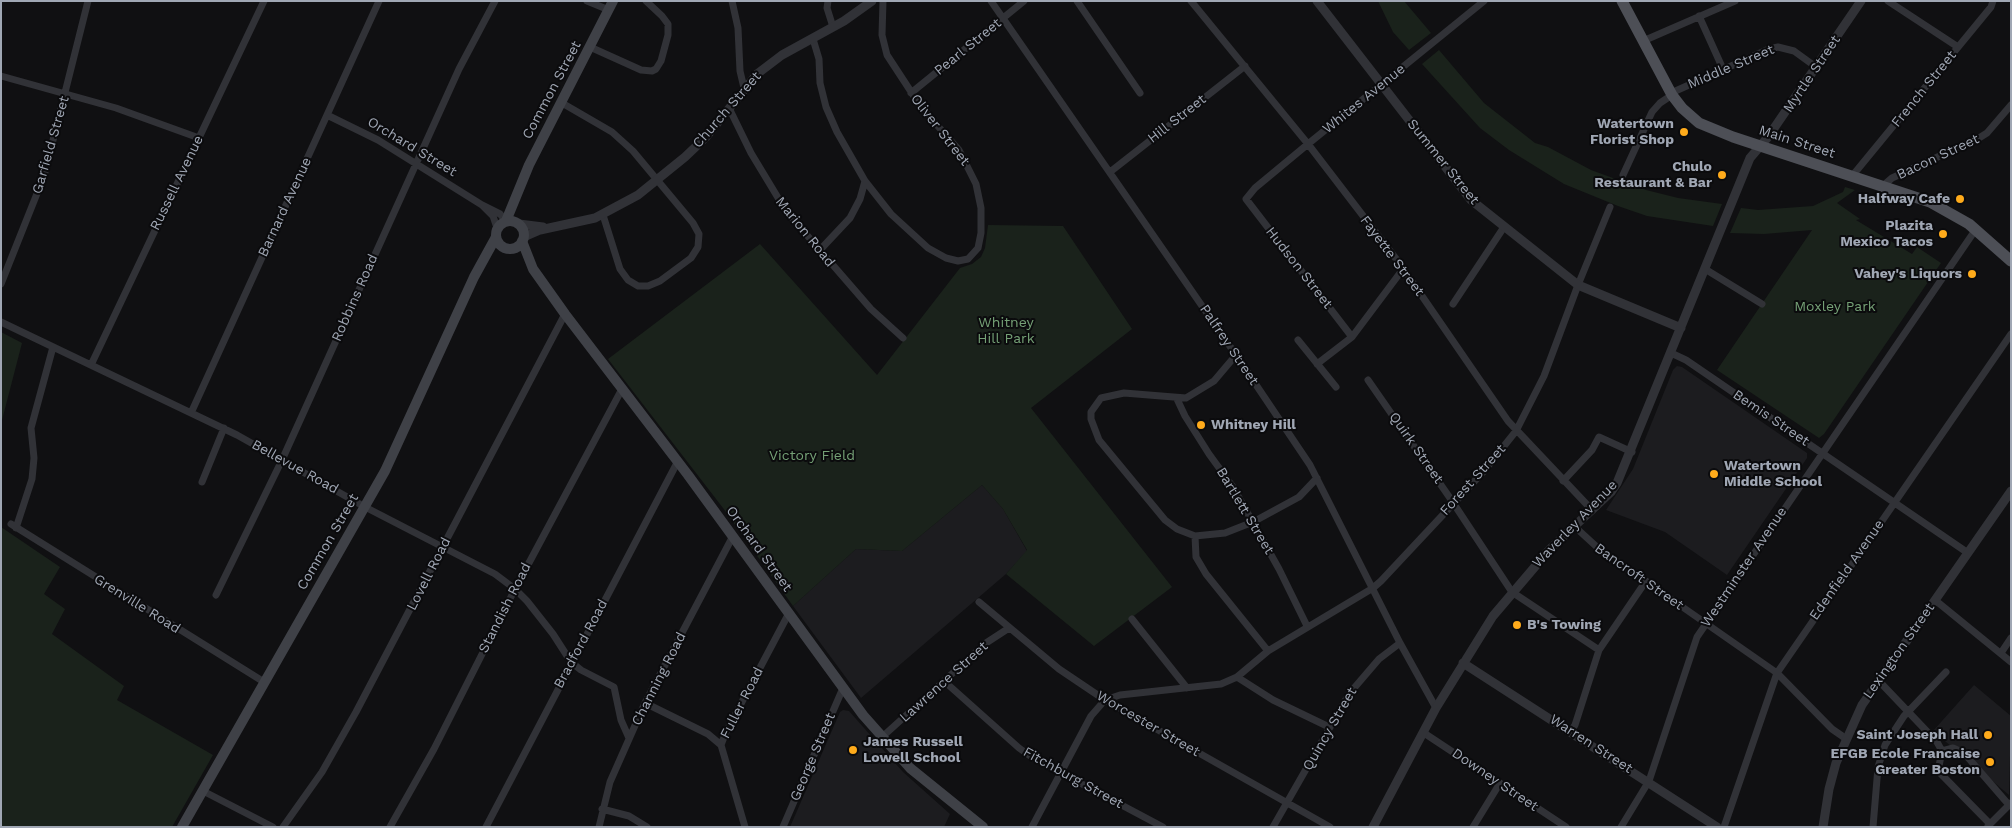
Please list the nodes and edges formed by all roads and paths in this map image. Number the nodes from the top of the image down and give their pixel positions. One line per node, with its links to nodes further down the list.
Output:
1 (88, 1): 38 (street, Garfield Street)
2 (264, 1): 44 (street, Russell Avenue)
3 (379, 1): 43 (street, Barnard Avenue)
4 (495, 1): 47 (street, Robbins Road)
5 (587, 1): 22 (street)
6 (646, 1): 29 (street)
7 (732, 1): 35 (street)
8 (828, 1): 25 (street)
9 (872, 1): 25 (street, Church Street)
10 (883, 1): 36 (street, Oliver Street)
11 (991, 1): 24 (street, Palfrey Street)
12 (1024, 1): 24 (street, Pearl Street)
13 (1077, 1): 37 (street)
14 (1191, 1): 30 (street, Fayette Street)
15 (1317, 1): 34 (street, Summer Street)
16 (1484, 1): 34 (street, Whites Avenue)
17 (1622, 1): 27 (main road, Main Street)
18 (1735, 1): 23 (street)
19 (1861, 1): 31 (street, Myrtle Street)
20 (1888, 1): 28 (street)
21 (1993, 1): 28 (street, French Street)
22 (611, 6): 29 (main road, Common Street)
23 (1699, 16): 27 (street); 32 (street)
24 (1003, 18): 36 (street, Pearl Street); 48 (street, Palfrey Street)
25 (833, 27): 26 (street, Church Street)
26 (813, 39): 35 (street, Church Street); 52 (street)
27 (1643, 42): 39 (main road, Main Street)
28 (1958, 46): 49 (street, French Street)
29 (590, 47): 40 (main road, Common Street)
30 (1245, 66): 45 (street, Fayette Street); 48 (street, Hill Street)
31 (1816, 67): 32 (street, Middle Street); 46 (street, Myrtle Street)
32 (1723, 69): 39 (street, Middle Street)
33 (1, 76): 38 (street)
34 (1381, 85): 45 (street, Whites Avenue); 62 (street, Summer Street)
35 (744, 88): 42 (street, Church Street)
36 (911, 93): 52 (street, Oliver Street)
37 (1140, 93)
38 (66, 94): 44 (street); 73 (street, Garfield Street)
39 (1672, 94): 46 (main road, Main Street); 50 (street)
40 (562, 103): 51 (street); 54 (main road, Common Street)
41 (2011, 105): 53 (street, Bacon Street)
42 (730, 110): 51 (street, Church Street); 67 (street, Marion Road)
43 (327, 115): 47 (street, Orchard Street); 93 (street, Barnard Avenue)
44 (199, 138): 88 (street, Russell Avenue)
45 (1308, 144): 55 (street, Whites Avenue); 70 (street, Fayette Street)
46 (1760, 146): 49 (main road, Main Street); 71 (street, Waverley Avenue)
47 (416, 164): 56 (street, Orchard Street); 98 (street, Robbins Road)
48 (1110, 172): 86 (street, Palfrey Street)
49 (1853, 175): 53 (main road, Main Street)
50 (1623, 176)
51 (658, 180): 58 (street, Church Street); 58 (street)
52 (865, 181): 67 (street)
53 (1884, 185): 63 (main road, Main Street)
54 (518, 193): 59 (main road, Common Street); 60 (main road, Common Street)
55 (1246, 199): 81 (street, Hudson Street)
56 (482, 205): 59 (street, Orchard Street); 64 (street, Orchard Street)
57 (1610, 207): 74 (street, Forest Street)
58 (603, 215): 61 (street, Church Street)
59 (506, 221): 60 (main road); 64 (main road)
60 (519, 224): 61 (street, Church Street); 65 (main road)
61 (556, 227): 65 (street, Church Street)
62 (1504, 227): 74 (street, Summer Street); 75 (street)
63 (1976, 229): 68 (main road, Main Street); 97 (street, Westminster Avenue)
64 (497, 233): 66 (main road); 69 (main road, Common Street)
65 (523, 239): 66 (main road); 72 (main road, Orchard Street)
66 (508, 249): 69 (main road); 72 (main road, Orchard Street)
67 (819, 251): 82 (street, Marion Road)
68 (2011, 260)
69 (482, 263): 106 (main road, Common Street)
70 (1403, 268): 81 (street); 95 (street, Fayette Street)
71 (1705, 269): 76 (street); 79 (street, Waverley Avenue)
72 (532, 270): 77 (main road, Orchard Street)
73 (1, 284)
74 (1578, 285): 79 (street, Summer Street); 95 (street, Forest Street)
75 (1453, 304)
76 (1762, 304)
77 (565, 314): 91 (main road, Orchard Street); 112 (street, Lovell Road)
78 (1, 322): 84 (street, Bellevue Road)
79 (1681, 328): 85 (street, Waverley Avenue)
80 (2011, 334): 104 (street, Edenfield Avenue)
81 (1352, 337): 87 (street)
82 (903, 338)
83 (1298, 340): 87 (street)
84 (54, 347): 88 (street, Bellevue Road); 138 (street, Grenville Road)
85 (1671, 353): 96 (street, Waverley Avenue); 97 (street, Bemis Street)
86 (1236, 355): 92 (street); 100 (street, Palfrey Street)
87 (1317, 364): 90 (street)
88 (91, 365): 93 (street, Bellevue Road)
89 (1368, 380): 105 (street, Quirk Street)
90 (1336, 387)
91 (622, 389): 99 (main road, Orchard Street); 116 (street, Standish Road)
92 (1177, 399): 108 (street, Bartlett Street); 111 (street)
93 (191, 413): 94 (street, Bellevue Road)
94 (224, 428): 98 (street, Bellevue Road); 102 (street)
95 (1516, 431): 101 (street, Fayette Street); 105 (street, Forest Street)
96 (1632, 452): 101 (street); 107 (street, Waverley Avenue)
97 (1822, 454): 104 (street, Bemis Street); 123 (street, Westminster Avenue)
98 (282, 460): 106 (street, Bellevue Road); 118 (street, Robbins Road)
99 (678, 461): 110 (main road, Orchard Street); 131 (street, Bradford Road)
100 (1317, 478): 108 (street); 115 (street, Palfrey Street)
101 (1563, 481): 107 (street, Fayette Street)
102 (202, 482)
103 (2011, 491): 113 (street, Lexington Street)
104 (1894, 502): 113 (street, Bemis Street); 135 (street, Edenfield Avenue)
105 (1453, 503): 115 (street, Forest Street); 117 (street, Quirk Street)
106 (365, 507): 112 (street, Bellevue Road); 138 (main road, Common Street)
107 (1592, 510): 109 (street, Waverley Avenue)
108 (1253, 522): 111 (street); 124 (street, Bartlett Street)
109 (1574, 526): 114 (street, Bancroft Street); 117 (street, Waverley Avenue)
110 (733, 536): 121 (main road, Orchard Street); 143 (street, Channing Road)
111 (1195, 536): 129 (street)
112 (443, 547): 116 (street, Bellevue Road); 164 (street, Lovell Road)
113 (1968, 553): 119 (street, Lexington Street)
114 (1646, 581): 123 (street, Bancroft Street); 128 (street)
115 (1373, 588): 124 (street, Forest Street); 127 (street, Palfrey Street)
116 (515, 589): 131 (street, Bellevue Road); 165 (street, Standish Road)
117 (1512, 592): 128 (street); 133 (street, Waverley Avenue)
118 (216, 595)
119 (1935, 600): 130 (street); 137 (street, Lexington Street)
120 (979, 602): 125 (street, Worcester Street)
121 (788, 613): 140 (main road, Orchard Street); 152 (street, Fuller Road)
122 (1132, 619): 141 (street)
123 (1706, 623): 135 (street, Bancroft Street); 155 (street, Westminster Avenue)
124 (1307, 626): 129 (street, Forest Street)
125 (1008, 628): 139 (street, Lawrence Street); 142 (street, Worcester Street)
126 (2011, 638): 130 (street)
127 (1400, 643): 144 (street, Palfrey Street); 146 (street, Quincy Street)
128 (1599, 650): 147 (street)
129 (1268, 651): 136 (street, Forest Street)
130 (2001, 653): 132 (street)
131 (571, 662): 149 (street, Bellevue Road); 166 (street, Bradford Road)
132 (2011, 662)
133 (1463, 663): 144 (street, Waverley Avenue); 147 (street, Warren Street)
134 (1946, 672): 145 (street)
135 (1777, 673): 151 (street, Bancroft Street); 181 (street, Edenfield Avenue)
136 (1237, 677): 141 (street); 146 (street)
137 (1878, 680): 145 (street); 151 (street, Lexington Street)
138 (264, 682): 157 (main road, Common Street)
139 (944, 682): 150 (street, Lawrence Street); 154 (street, Fitchburg Street)
140 (843, 688): 150 (main road, Orchard Street); 170 (street, George Street)
141 (1187, 688): 142 (street)
142 (1105, 700): 154 (street); 158 (street, Worcester Street)
143 (645, 703): 149 (street, Channing Road); 152 (street)
144 (1436, 708): 148 (street, Waverley Avenue)
145 (1908, 712): 153 (street); 183 (street)
146 (1329, 727): 158 (street, Quincy Street)
147 (1571, 731): 155 (street, Warren Street)
148 (1424, 733): 156 (street, Downey Street); 176 (street, Waverley Avenue)
149 (630, 738): 160 (street, Channing Road)
150 (881, 738): 171 (main road, Orchard Street)
151 (1845, 738): 182 (street, Lexington Street)
152 (721, 745): 169 (street, Fuller Road)
153 (1942, 751): 159 (street); 161 (street)
154 (1060, 773): 172 (street); 173 (street, Fitchburg Street)
155 (1649, 781): 179 (street, Westminster Avenue); 180 (street, Warren Street)
156 (1500, 782): 177 (street); 178 (street, Downey Street)
157 (203, 790): 162 (main road, Common Street); 163 (street)
158 (1288, 804): 174 (street, Quincy Street); 175 (street, Worcester Street)
159 (2010, 804): 161 (street)
160 (602, 809): 167 (street, Channing Road); 168 (street)
161 (1989, 825)
162 (182, 827)
163 (274, 827)
164 (283, 827)
165 (390, 827)
166 (486, 827)
167 (599, 827)
168 (647, 827)
169 (745, 827)
170 (783, 827)
171 (983, 827)
172 (1032, 827)
173 (1162, 827)
174 (1274, 827)
175 (1330, 827)
176 (1373, 827)
177 (1473, 827)
178 (1566, 827)
179 (1621, 827)
180 (1717, 827)
181 (1724, 827)
182 (1823, 827)
183 (1873, 827)

